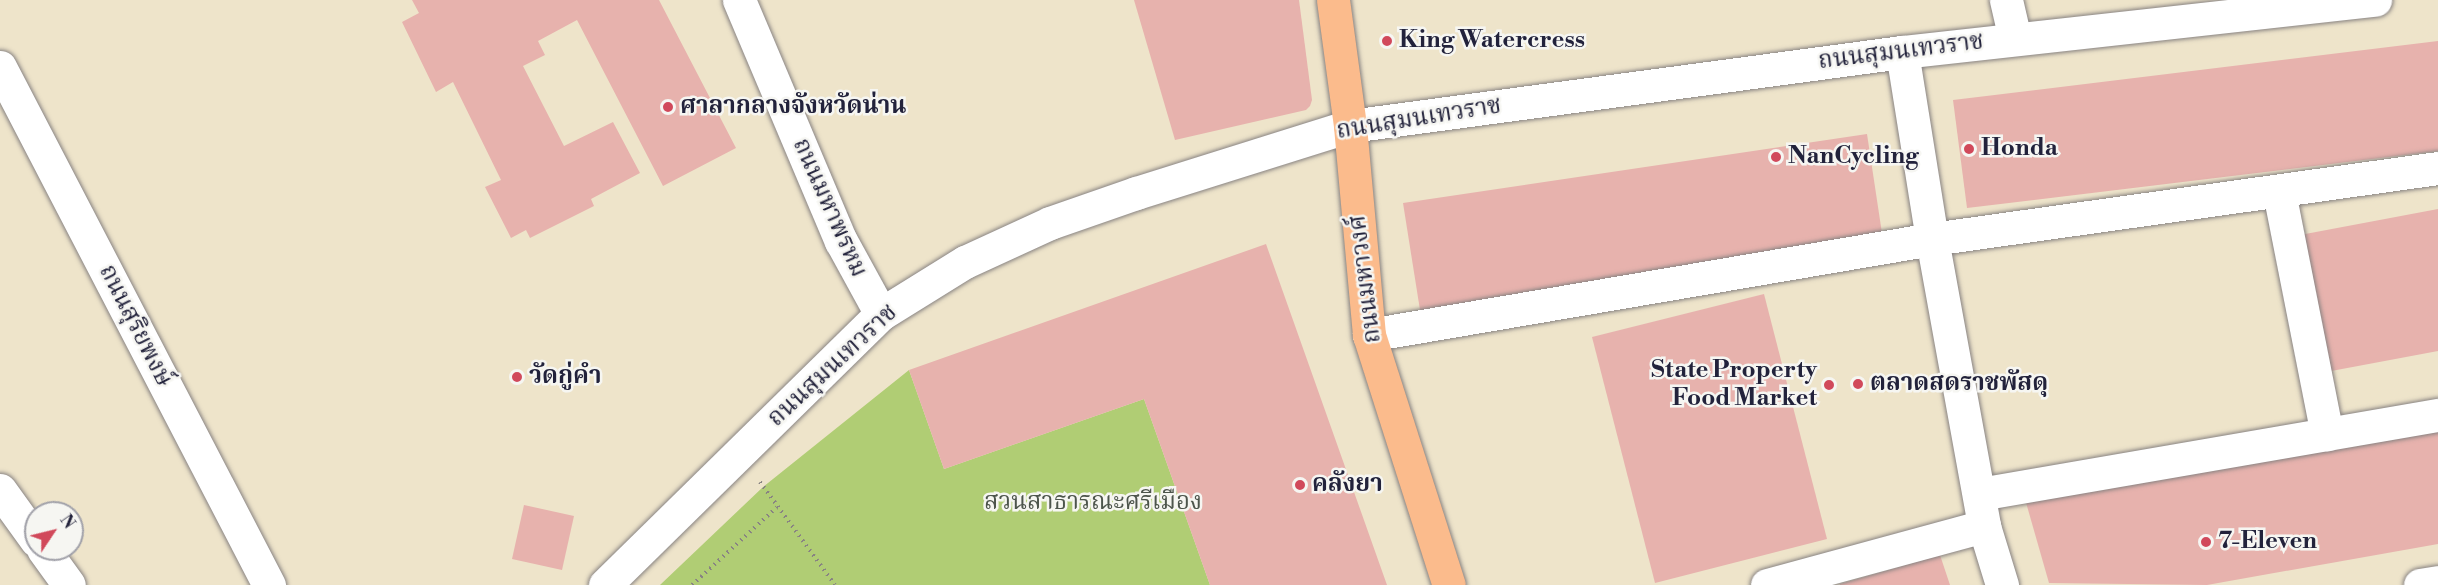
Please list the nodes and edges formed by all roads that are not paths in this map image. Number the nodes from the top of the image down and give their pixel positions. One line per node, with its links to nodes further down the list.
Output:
1 (739, 0): 12 (street, ถนนมหาพรหม)
2 (1333, 0): 8 (main road, ถนนมหาวงศ์)
3 (2006, 0): 5 (street)
4 (2375, 0): 5 (street, ถนนสุมนเทวราช)
5 (2015, 38): 6 (street, ถนนสุมนเทวราช)
6 (1902, 52): 8 (street, ถนนสุมนเทวราช); 11 (street)
7 (0, 67): 21 (street, ถนนสุริยพงษ์)
8 (1350, 126): 12 (street, ถนนสุมนเทวราช); 13 (main road, ถนนมหาวงศ์)
9 (2438, 168): 10 (street)
10 (2279, 192): 11 (street); 15 (street)
11 (1932, 239): 13 (street); 17 (street)
12 (881, 314): 22 (street, ถนนสุมนเทวราช)
13 (1369, 335): 23 (main road, ถนนมหาวงศ์)
14 (2438, 415): 15 (street)
15 (2327, 434): 17 (street)
16 (0, 490): 18 (street)
17 (1982, 510): 24 (street); 25 (street)
18 (24, 523)
19 (52, 561): 20 (street)
20 (69, 585)
21 (269, 585)
22 (605, 585)
23 (1449, 585)
24 (1767, 585)
25 (2002, 585)

